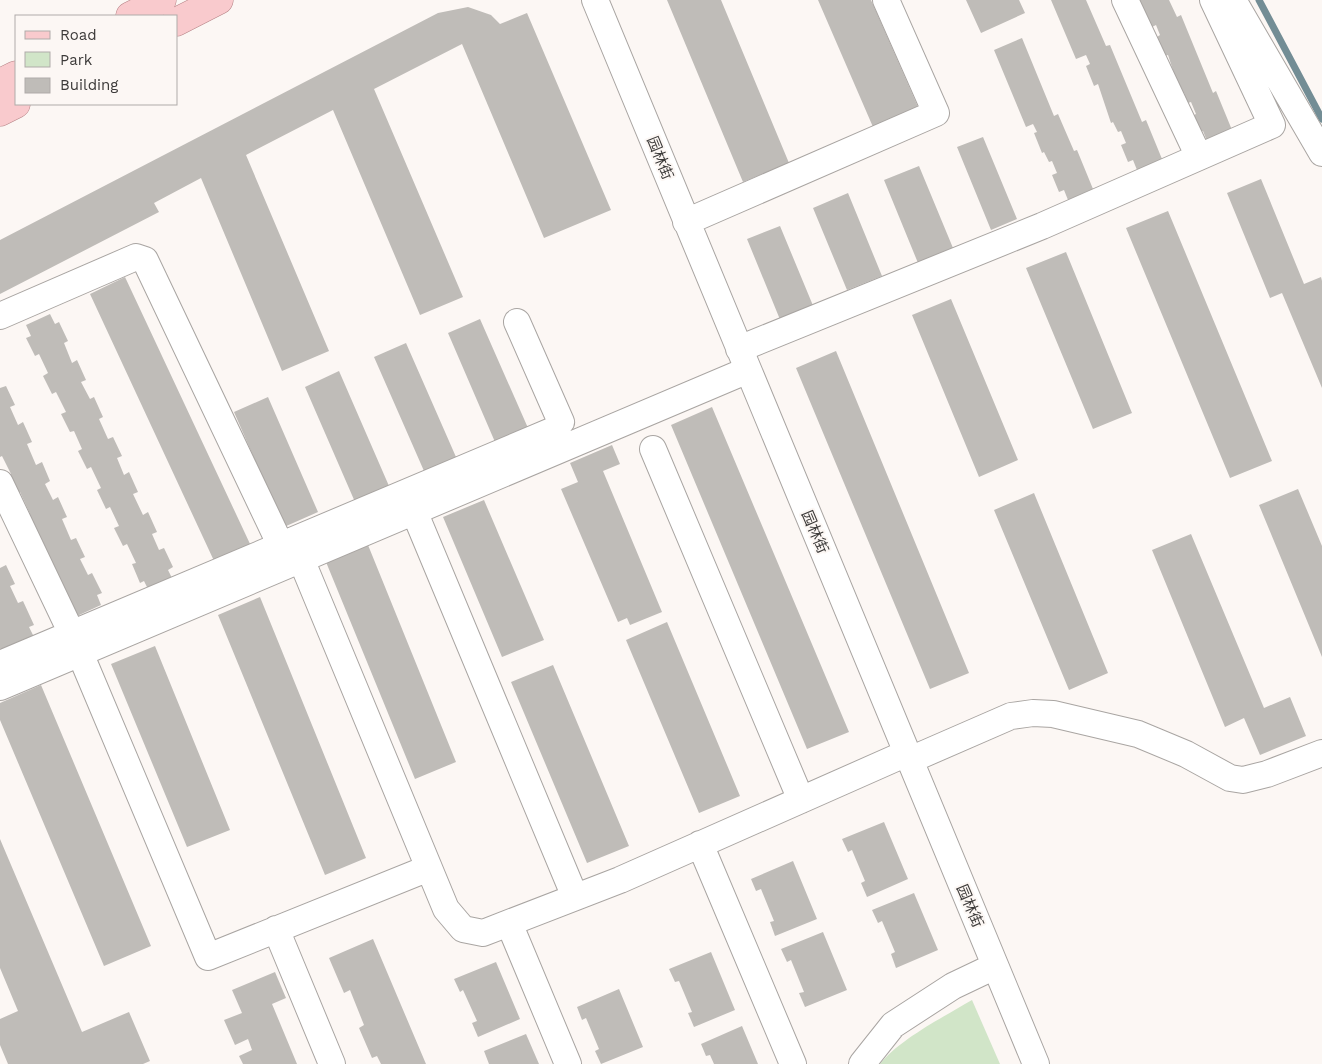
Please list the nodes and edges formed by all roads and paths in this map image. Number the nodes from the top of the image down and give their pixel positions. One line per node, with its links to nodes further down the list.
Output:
1 (162, 0): 8 (main road)
2 (219, 0): 9 (main road)
3 (595, 0): 16 (street, 园林街)
4 (886, 0): 16 (street)
5 (1125, 0): 15 (street)
6 (1213, 0): 15 (street)
7 (1233, 0): 14 (street)
8 (132, 15)
9 (178, 21)
10 (15, 76): 11 (main road)
11 (0, 83)
12 (15, 104): 13 (main road)
13 (0, 112)
14 (1322, 153)
15 (1199, 157): 19 (street)
16 (686, 222): 19 (street, 园林街)
17 (0, 316): 23 (street)
18 (517, 322): 23 (street)
19 (744, 360): 22 (street); 28 (street, 园林街)
20 (653, 449): 29 (street)
21 (0, 483): 24 (street)
22 (414, 512): 23 (street); 32 (street)
23 (291, 552): 24 (street); 31 (street)
24 (76, 643): 25 (street); 26 (street); 34 (street)
25 (0, 664)
26 (0, 687)
27 (1322, 754): 28 (street)
28 (908, 756): 29 (street); 35 (street, 园林街)
29 (801, 800): 30 (street)
30 (700, 844): 32 (street); 38 (street)
31 (429, 868): 33 (street); 34 (street)
32 (576, 897): 33 (street)
33 (509, 923): 37 (street)
34 (276, 929): 36 (street)
35 (995, 966): 39 (street); 40 (street, 园林街)
36 (332, 1064)
37 (568, 1064)
38 (792, 1064)
39 (862, 1064)
40 (1036, 1064)

